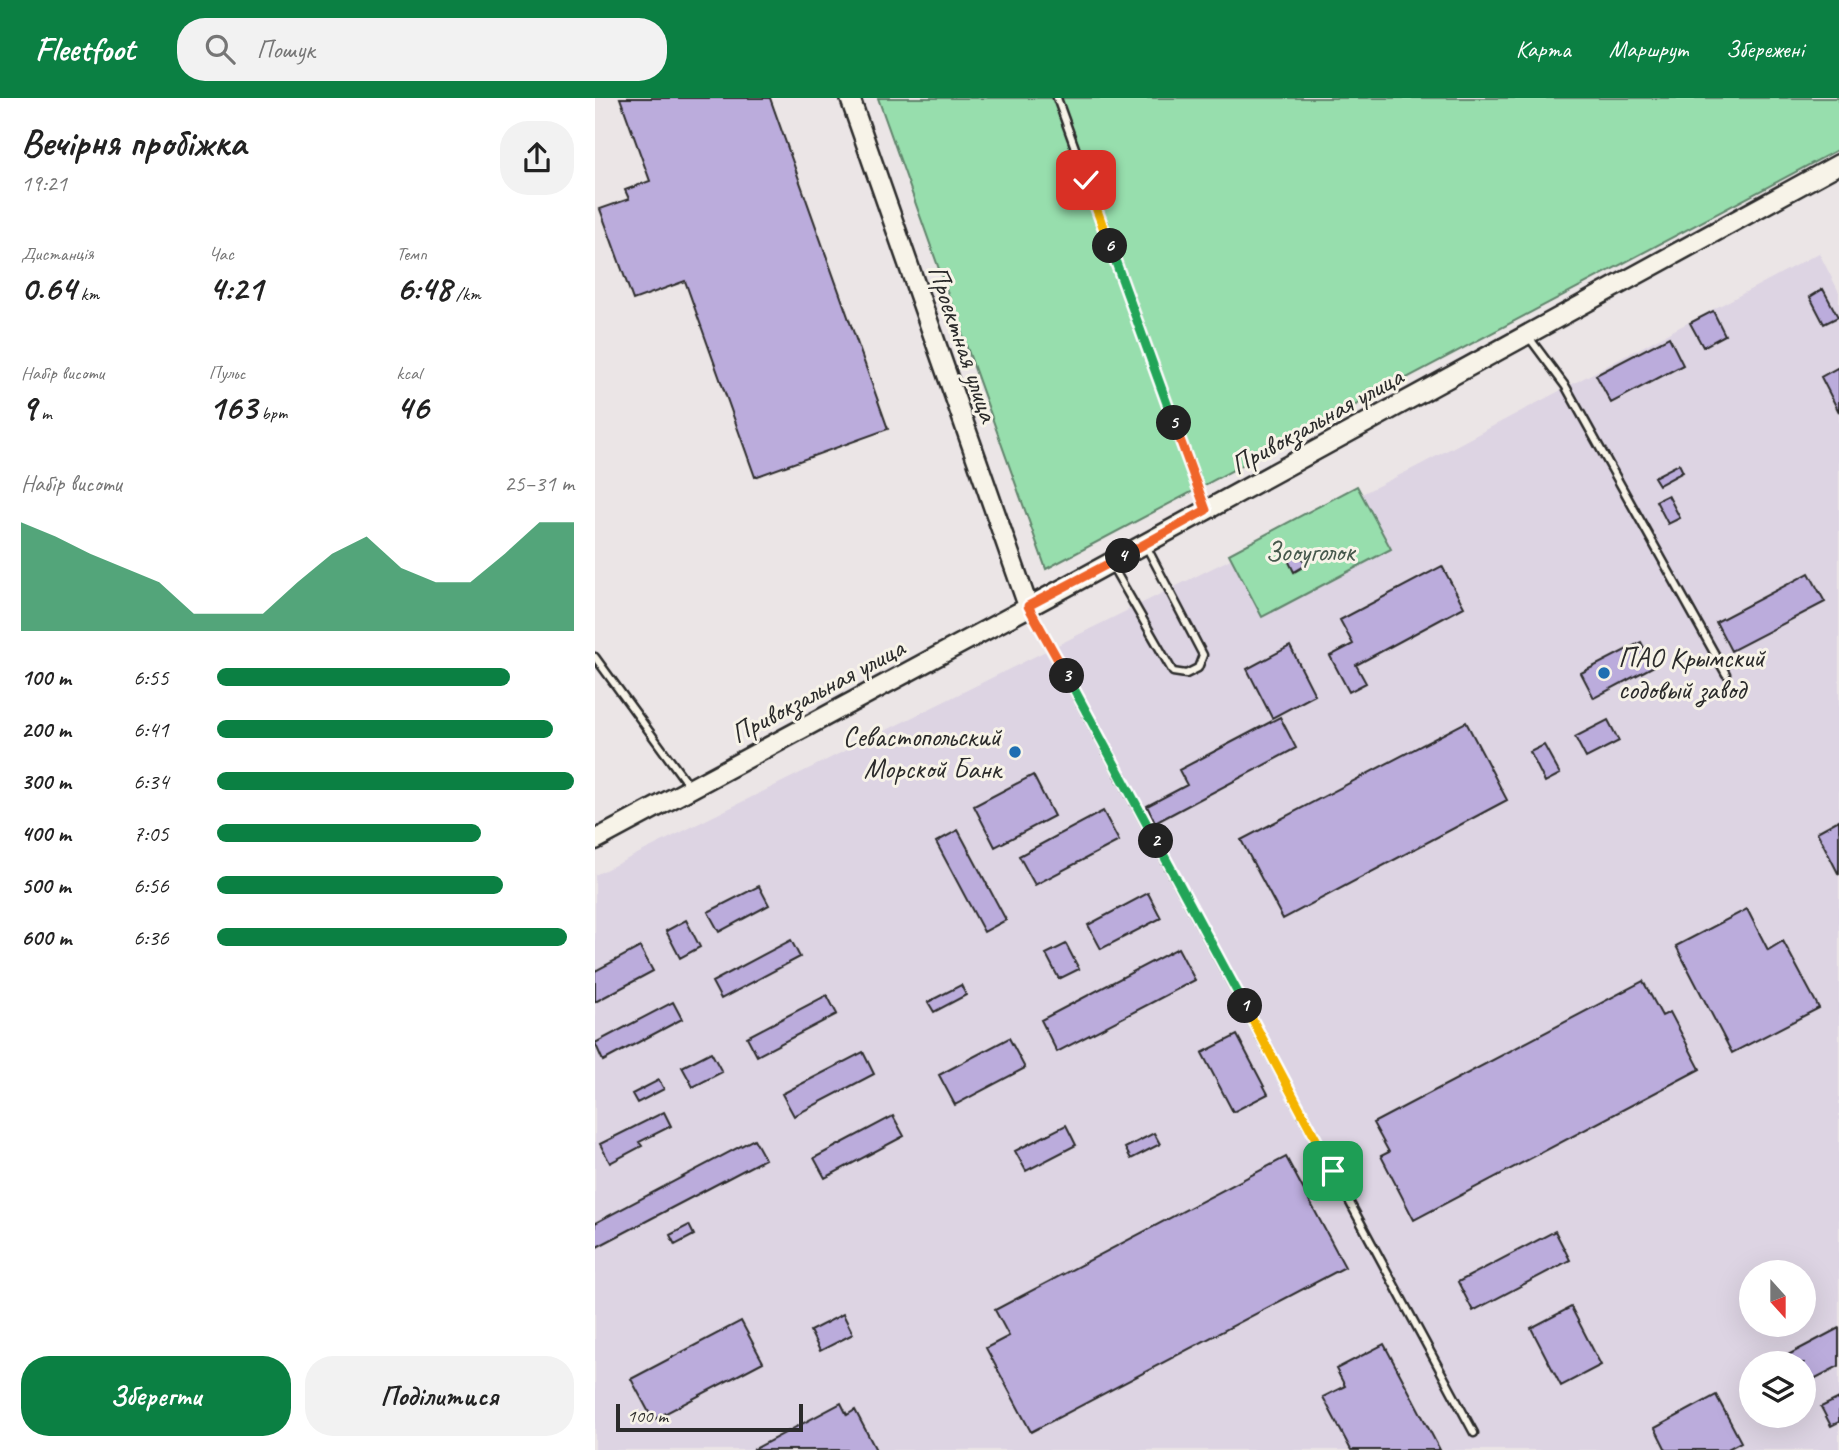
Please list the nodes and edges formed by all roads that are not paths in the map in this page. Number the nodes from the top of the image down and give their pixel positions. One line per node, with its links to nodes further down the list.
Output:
1 (850, 98): 8 (main road, Проектная улица)
2 (1057, 98): 5 (lane)
3 (1839, 164): 4 (main road, Привокзальная улица)
4 (1527, 334): 5 (main road, Привокзальная улица); 10 (lane)
5 (1206, 510): 6 (main road, Привокзальная улица)
6 (1145, 544): 7 (main road, Привокзальная улица); 7 (lane)
7 (1110, 562): 8 (main road, Привокзальная улица)
8 (1028, 606): 11 (main road, Привокзальная улица); 13 (lane)
9 (595, 657): 11 (lane)
10 (1726, 674)
11 (691, 788): 12 (main road, Привокзальная улица)
12 (595, 840)
13 (1474, 1433)

